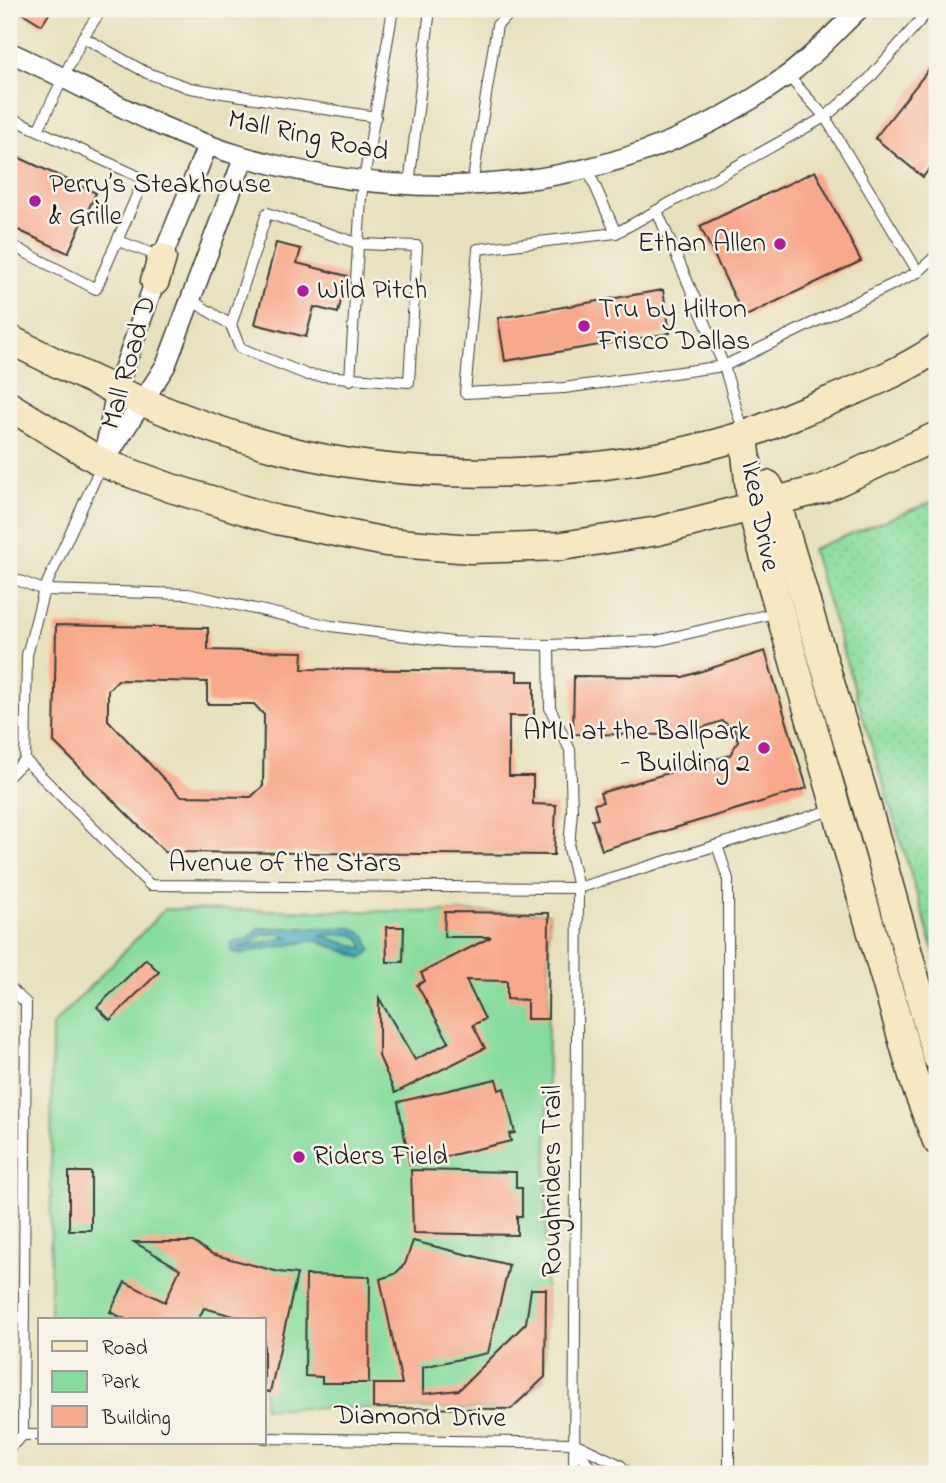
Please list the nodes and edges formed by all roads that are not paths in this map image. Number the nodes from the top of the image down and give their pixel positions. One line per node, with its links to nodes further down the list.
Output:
1 (102, 9): 7 (lane)
2 (393, 9): 12 (lane)
3 (430, 9): 19 (lane)
4 (516, 9): 20 (lane)
5 (859, 9): 9 (street, Mall Ring Road)
6 (930, 9): 13 (lane)
7 (83, 37): 10 (lane); 12 (lane)
8 (9, 52): 10 (street, Mall Ring Road)
9 (788, 76): 13 (lane); 17 (street, Mall Ring Road)
10 (64, 77): 14 (lane); 15 (street, Mall Ring Road)
11 (9, 117): 14 (lane)
12 (376, 117): 18 (lane)
13 (825, 117): 21 (lane); 28 (lane)
14 (38, 130): 23 (lane)
15 (208, 144): 16 (street, Mall Ring Road); 27 (street, Mall Road D)
16 (244, 157): 18 (street, Mall Ring Road); 29 (street, Mall Road D)
17 (588, 170): 20 (street, Mall Ring Road); 22 (lane)
18 (364, 182): 19 (street, Mall Ring Road); 25 (lane)
19 (409, 185): 20 (street, Mall Ring Road)
20 (472, 186)
21 (657, 211): 22 (lane); 33 (lane)
22 (616, 233): 33 (lane)
23 (119, 241): 24 (lane); 27 (lane)
24 (9, 244)
25 (360, 244): 30 (lane); 34 (lane); 34 (lane)
26 (937, 255): 28 (lane)
27 (159, 270): 35 (street, Mall Road D)
28 (918, 272): 33 (lane)
29 (191, 300): 30 (lane); 35 (street, Mall Road D)
30 (231, 326): 34 (lane)
31 (9, 339): 35 (main road)
32 (937, 348): 37 (main road)
33 (724, 366): 37 (lane)
34 (350, 380)
35 (129, 396): 37 (main road); 39 (street, Mall Road D); 39 (street, Mall Road D)
36 (9, 406): 39 (main road)
37 (744, 435): 40 (main road, Ikea Drive)
38 (937, 436): 40 (main road)
39 (103, 463): 40 (main road); 42 (lane)
40 (764, 505): 43 (main road, Ikea Drive); 47 (main road, Ikea Drive)
41 (9, 578): 42 (lane)
42 (44, 590): 44 (lane); 45 (lane)
43 (780, 612): 44 (lane); 48 (main road, Ikea Drive)
44 (549, 645): 50 (lane, Roughriders Trail)
45 (25, 760): 46 (lane); 50 (lane, Avenue of the Stars)
46 (9, 776)
47 (865, 800): 48 (main road); 52 (main road, Ikea Drive)
48 (837, 808): 49 (lane, Avenue of the Stars); 53 (main road, Ikea Drive)
49 (717, 845): 50 (lane, Avenue of the Stars); 63 (lane)
50 (578, 888): 58 (lane, Roughriders Trail)
51 (9, 987): 55 (lane)
52 (937, 1057)
53 (929, 1093): 54 (main road, Ikea Drive)
54 (937, 1141)
55 (23, 1435): 56 (lane); 59 (lane)
56 (38, 1435)
57 (266, 1438): 58 (lane, Diamond Drive)
58 (575, 1443): 60 (lane, Roughriders Trail); 61 (lane); 62 (lane)
59 (9, 1448)
60 (574, 1474)
61 (594, 1474)
62 (629, 1474)
63 (729, 1474)

